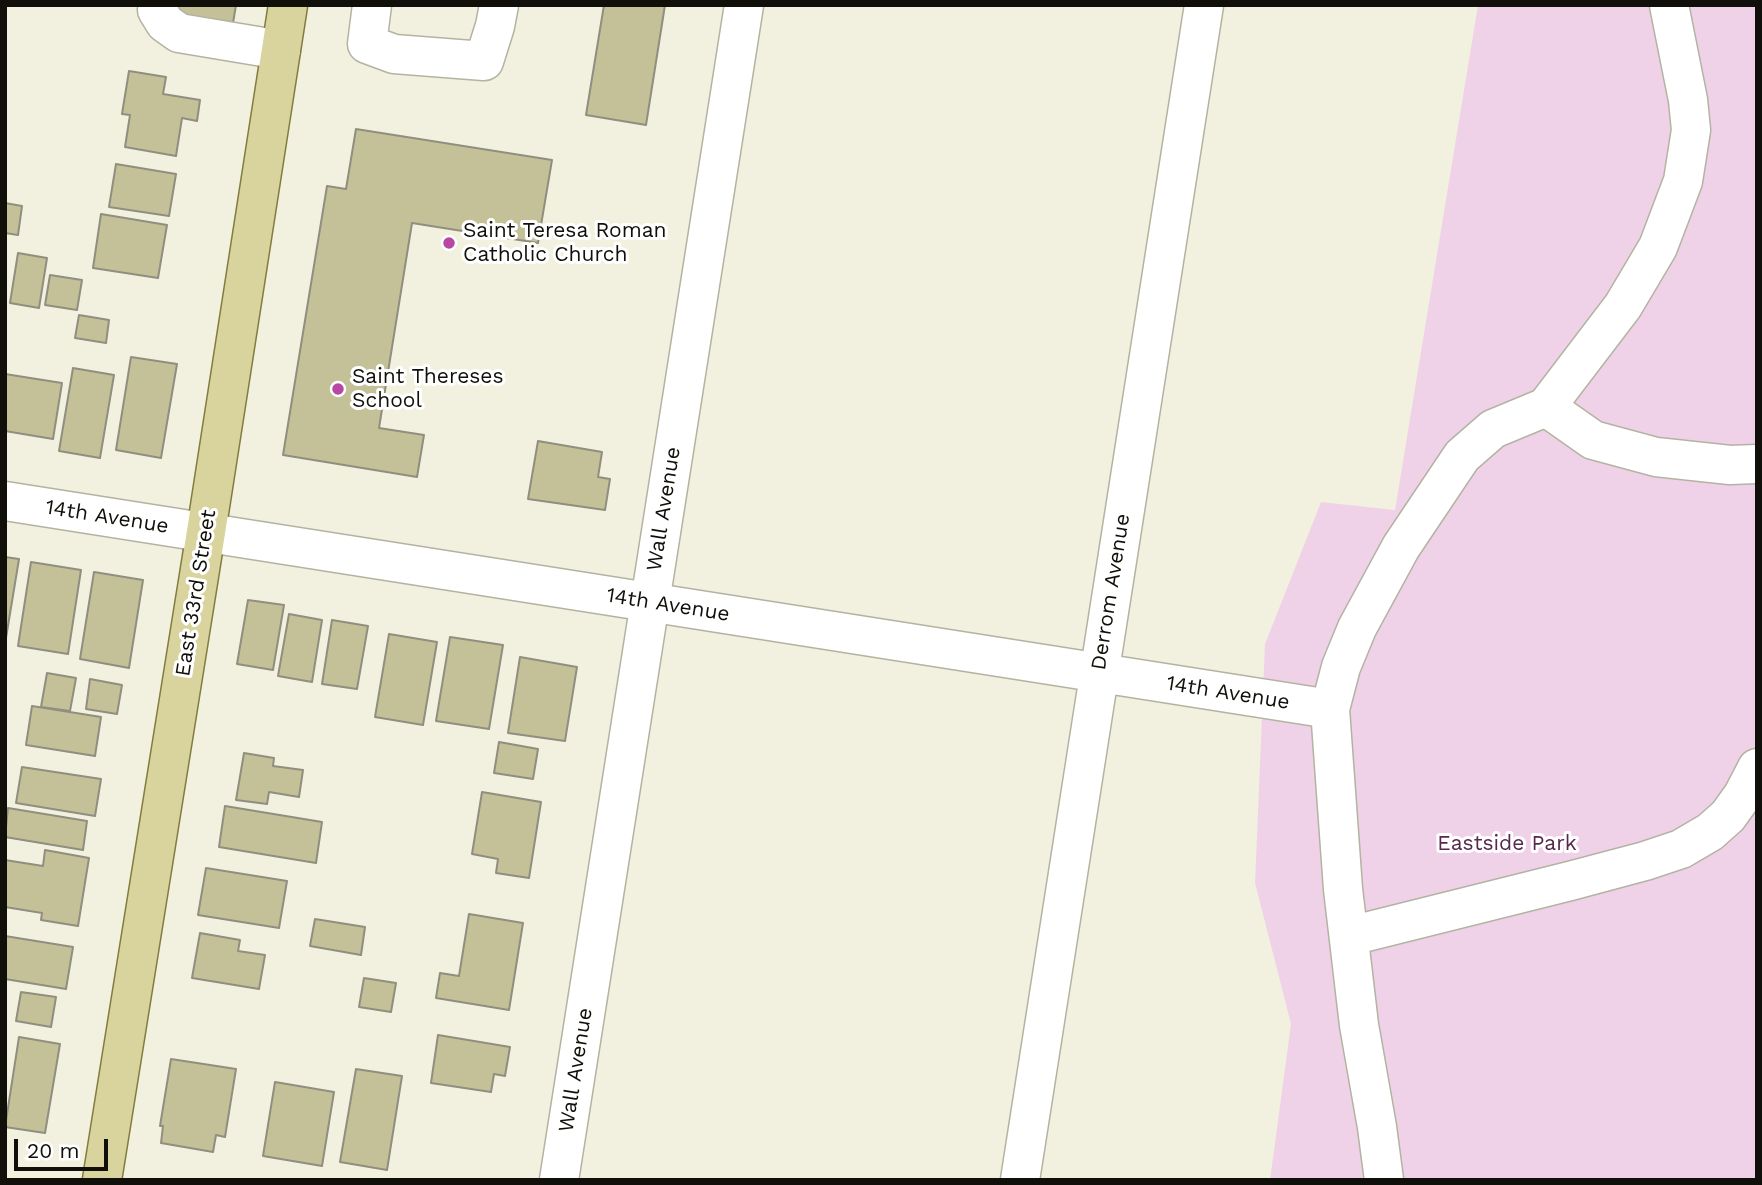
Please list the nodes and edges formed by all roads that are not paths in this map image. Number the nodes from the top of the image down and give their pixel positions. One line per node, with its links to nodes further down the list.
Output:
1 (158, 5): 8 (street)
2 (288, 5): 8 (main road, East 33rd Street)
3 (372, 5): 4 (street)
4 (499, 5)
5 (744, 5): 13 (street, Wall Avenue)
6 (1204, 5): 14 (street, Derrom Avenue)
7 (1669, 5): 9 (street)
8 (281, 50): 12 (main road, East 33rd Street)
9 (1546, 407): 10 (street); 15 (street)
10 (1757, 464)
11 (5, 501): 12 (street, 14th Avenue)
12 (206, 532): 13 (street, 14th Avenue); 18 (main road, East 33rd Street)
13 (649, 602): 14 (street, 14th Avenue); 19 (street, Wall Avenue)
14 (1099, 673): 15 (street, 14th Avenue); 20 (street, Derrom Avenue)
15 (1330, 709): 17 (street)
16 (1757, 768): 17 (street)
17 (1350, 936): 21 (street)
18 (102, 1180)
19 (559, 1180)
20 (1020, 1180)
21 (1384, 1180)

